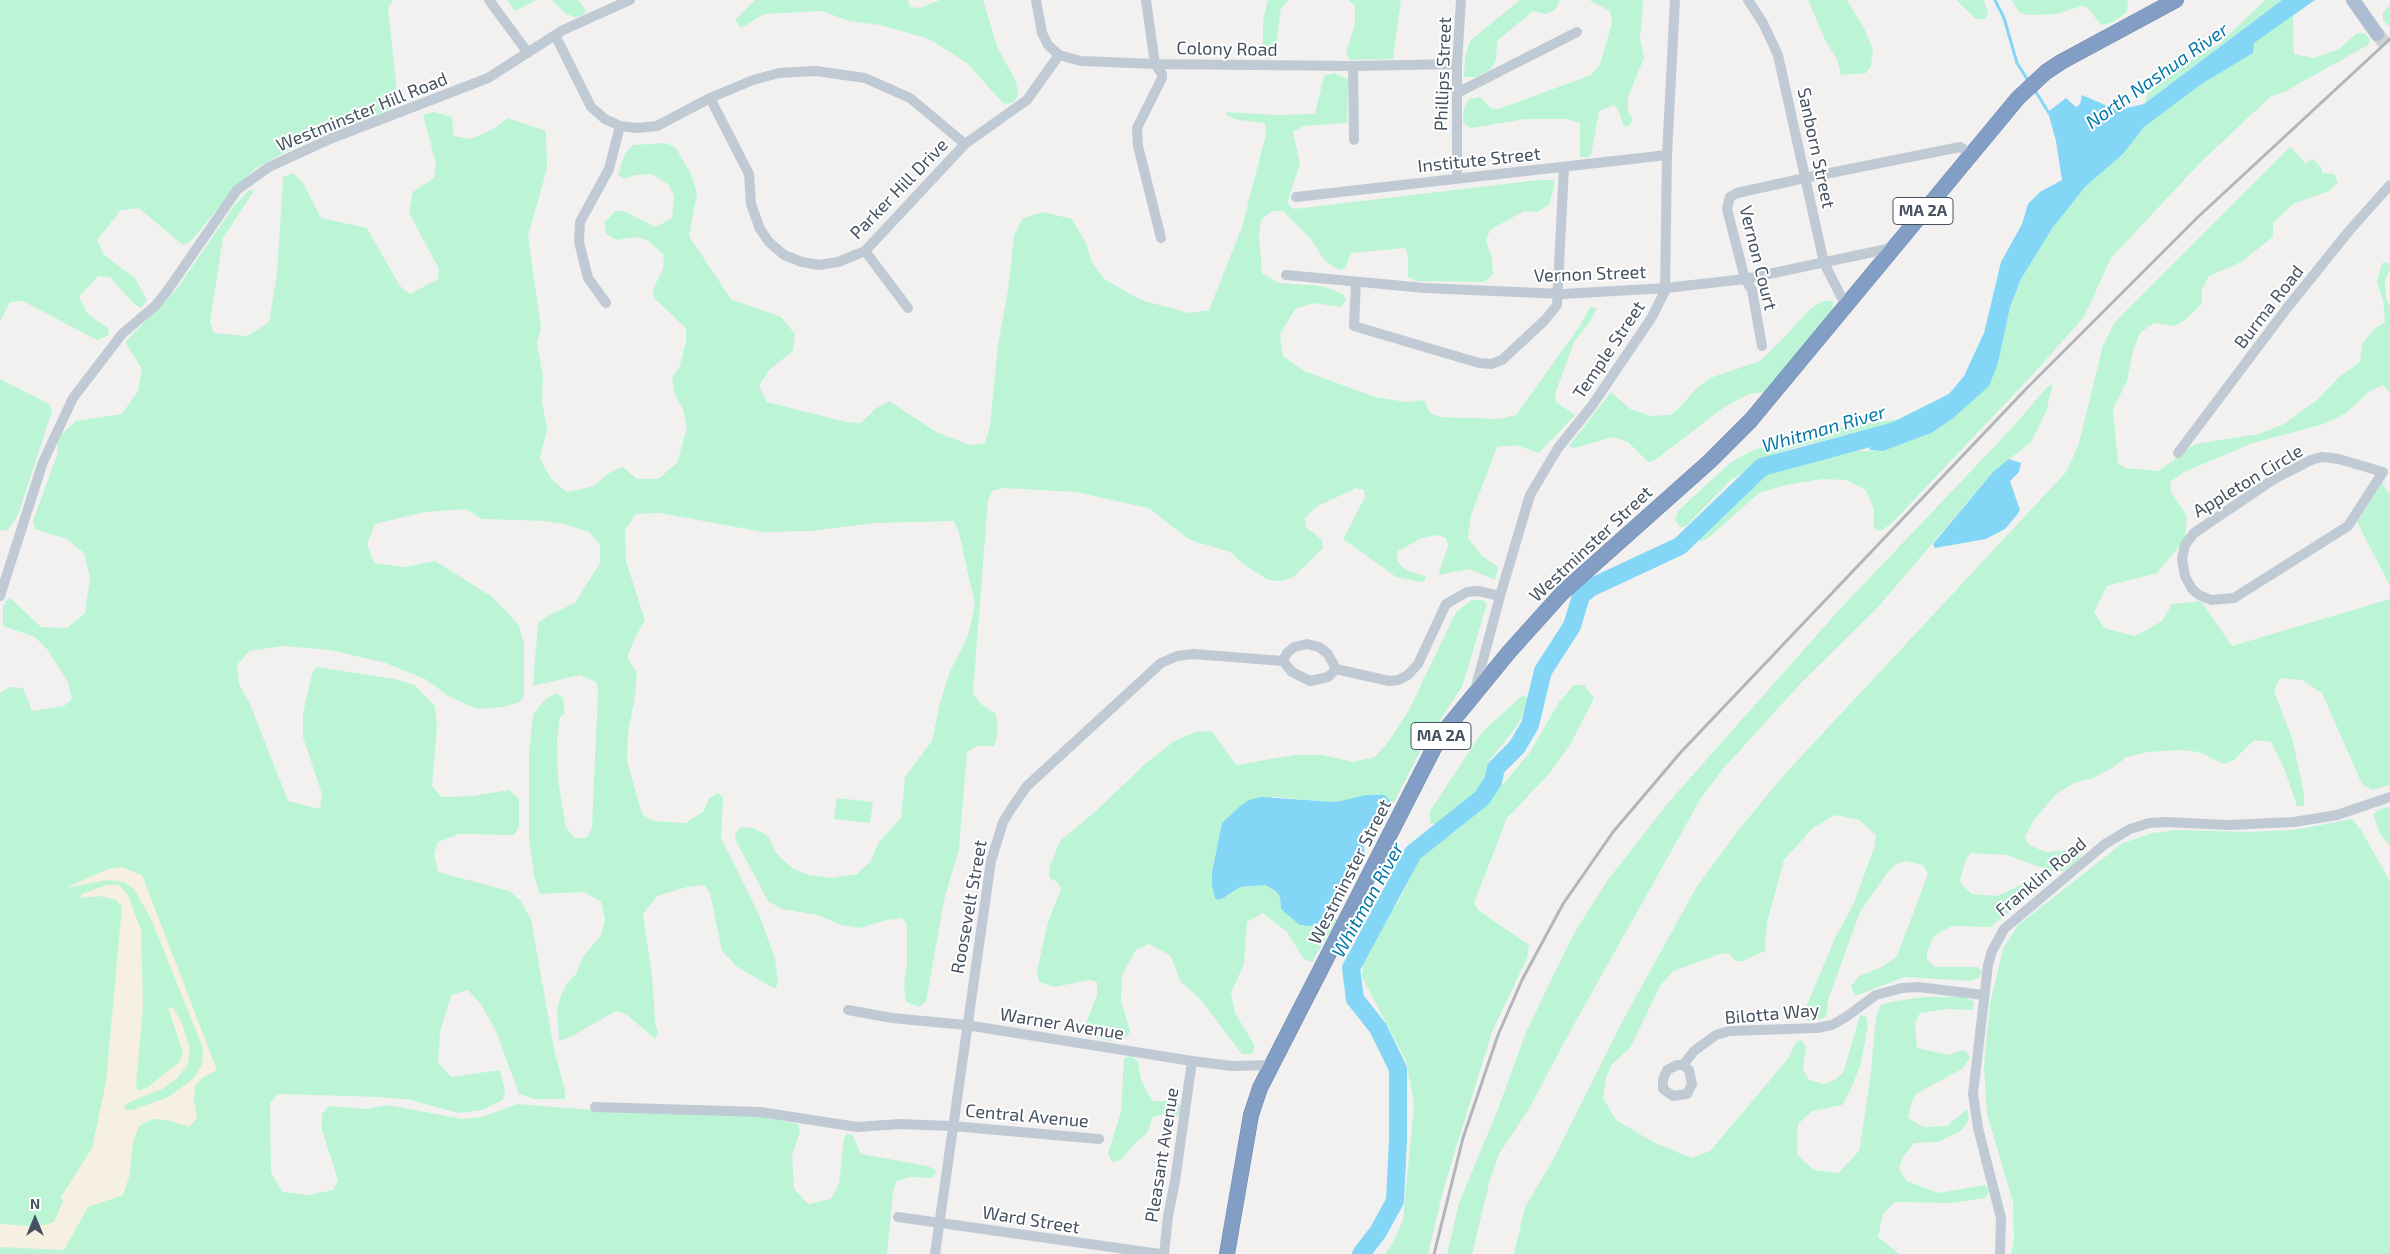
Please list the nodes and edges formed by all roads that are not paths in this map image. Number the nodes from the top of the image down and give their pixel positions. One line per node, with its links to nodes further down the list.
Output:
1 (489, 0): 13 (street)
2 (630, 0): 12 (street, Westminster Hill Road)
3 (1036, 0): 14 (street)
4 (1146, 0): 15 (street)
5 (1461, 0): 16 (street, Phillips Street)
6 (1675, 0): 24 (street, Temple Street)
7 (1748, 0): 26 (street, Sanborn Street)
8 (2176, 0): 23 (highway, Westminster Street / MA 2A)
9 (2353, 0): 11 (main road)
10 (1577, 32): 18 (street)
11 (2377, 34)
12 (555, 35): 13 (street, Westminster Hill Road); 20 (street)
13 (528, 53): 45 (street, Westminster Hill Road)
14 (1060, 55): 15 (street, Colony Road); 22 (street, Parker Hill Drive)
15 (1155, 64): 17 (street, Colony Road); 30 (street)
16 (1457, 64): 17 (street, Colony Road); 18 (street, Phillips Street)
17 (1353, 66): 21 (street)
18 (1457, 94): 27 (street, Phillips Street)
19 (710, 98): 20 (street); 22 (street); 32 (street, Parker Hill Drive)
20 (620, 126): 39 (street)
21 (1354, 140)
22 (965, 144): 32 (street, Parker Hill Drive)
23 (1971, 154): 26 (street); 31 (highway, Westminster Street / MA 2A)
24 (1667, 155): 25 (street, Institute Street); 37 (street, Temple Street)
25 (1564, 167): 27 (street, Institute Street); 38 (street)
26 (1805, 178): 33 (street, Sanborn Street); 35 (street, Vernon Court)
27 (1458, 179): 29 (street, Institute Street)
28 (2390, 185): 43 (street, Burma Road)
29 (1296, 197)
30 (1161, 238)
31 (1892, 248): 33 (street, Vernon Street); 40 (highway, Westminster Street / MA 2A)
32 (865, 251): 41 (street)
33 (1824, 263): 35 (street, Vernon Street); 40 (street, Sanborn Street)
34 (1286, 275): 36 (street, Vernon Street)
35 (1745, 279): 37 (street, Vernon Street); 42 (street, Vernon Court)
36 (1356, 282): 38 (street, Vernon Street); 38 (street)
37 (1666, 288): 38 (street, Vernon Street); 46 (street, Temple Street)
38 (1559, 294)
39 (606, 304)
40 (1846, 306): 49 (highway, Westminster Street / MA 2A)
41 (908, 308)
42 (1762, 346)
43 (2178, 453)
44 (2387, 471): 44 (street, Appleton Circle)
45 (0, 596)
46 (1500, 596): 48 (street); 49 (street, Temple Street)
47 (1283, 660): 48 (street); 48 (street); 53 (street, Roosevelt Street)
48 (1336, 670)
49 (1473, 695): 55 (highway, Westminster Street / MA 2A)
50 (2390, 797): 51 (street, Franklin Road)
51 (1984, 995): 56 (street, Bilotta Way); 67 (street, Franklin Road)
52 (848, 1010): 53 (street, Warner Avenue)
53 (966, 1025): 54 (street, Warner Avenue); 58 (street, Roosevelt Street)
54 (1192, 1061): 55 (street, Warner Avenue); 65 (street, Pleasant Avenue)
55 (1271, 1065): 66 (highway, Westminster Street / MA 2A)
56 (1684, 1065)
57 (595, 1106): 58 (street, Central Avenue)
58 (952, 1126): 59 (street, Central Avenue); 61 (street, Roosevelt Street)
59 (1099, 1139)
60 (898, 1217): 61 (street, Ward Street)
61 (939, 1222): 62 (street, Ward Street); 63 (street, Roosevelt Street)
62 (1112, 1251): 64 (street, Ward Street)
63 (935, 1254)
64 (1160, 1254)
65 (1164, 1254)
66 (1227, 1254)
67 (2000, 1254)

